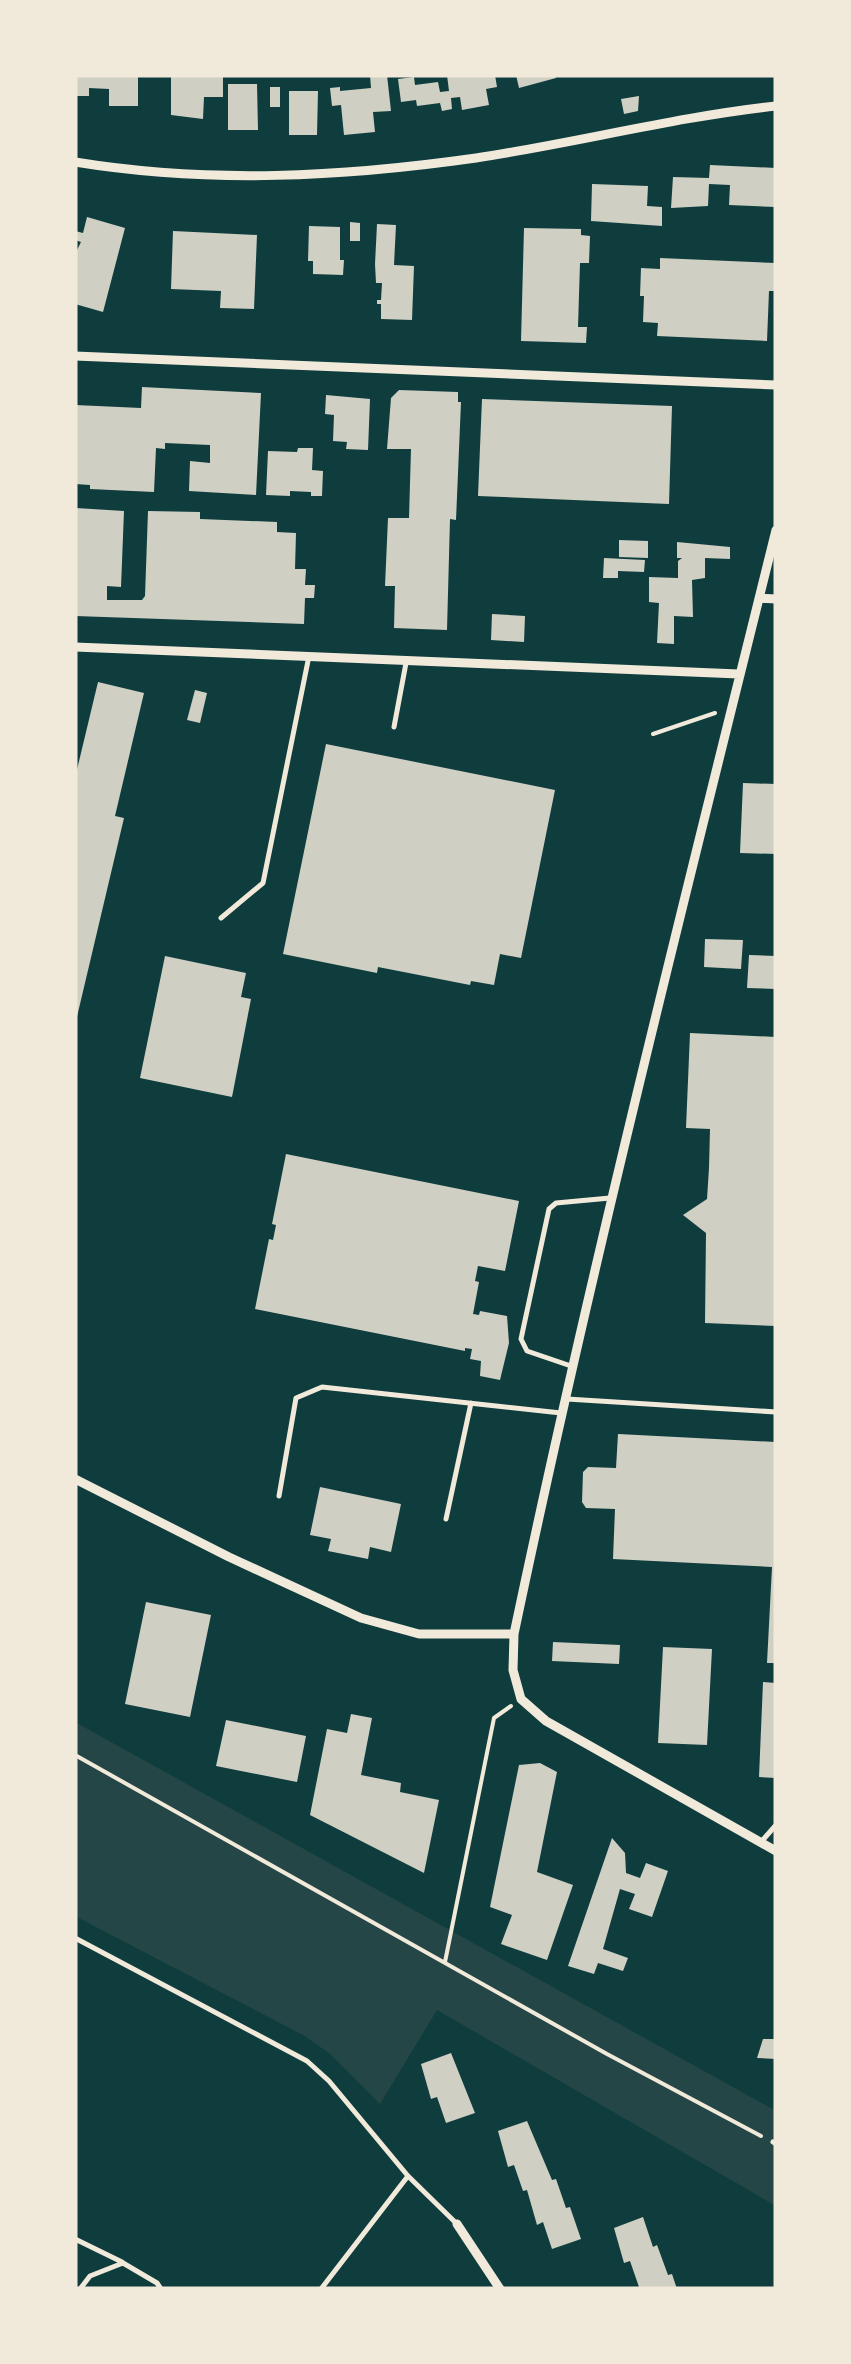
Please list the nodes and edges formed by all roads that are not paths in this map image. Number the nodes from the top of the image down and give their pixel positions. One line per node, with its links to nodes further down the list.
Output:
1 (776, 106): 2 (street)
2 (75, 162)
3 (75, 356): 4 (street)
4 (776, 385)
5 (776, 530): 6 (street)
6 (759, 598): 7 (street); 11 (street)
7 (776, 599)
8 (75, 647): 9 (street)
9 (309, 656): 10 (street); 13 (lane)
10 (406, 660): 11 (street); 12 (lane)
11 (739, 674): 14 (street)
12 (394, 727)
13 (220, 918)
14 (610, 1198): 15 (street); 15 (lane)
15 (571, 1366): 16 (street)
16 (564, 1399): 18 (lane); 19 (street)
17 (471, 1403): 19 (lane); 21 (lane); 22 (lane)
18 (776, 1412)
19 (561, 1413): 23 (street)
20 (75, 1479): 23 (street)
21 (279, 1496)
22 (446, 1519)
23 (514, 1634): 25 (street)
24 (776, 1825): 25 (lane)
25 (760, 1843): 26 (street)
26 (776, 1851)
27 (75, 1938): 28 (lane)
28 (408, 2176): 29 (lane); 34 (lane)
29 (457, 2224): 35 (street)
30 (75, 2239): 31 (lane)
31 (122, 2262): 32 (lane); 33 (lane)
32 (80, 2289)
33 (160, 2289)
34 (322, 2289)
35 (500, 2289)

